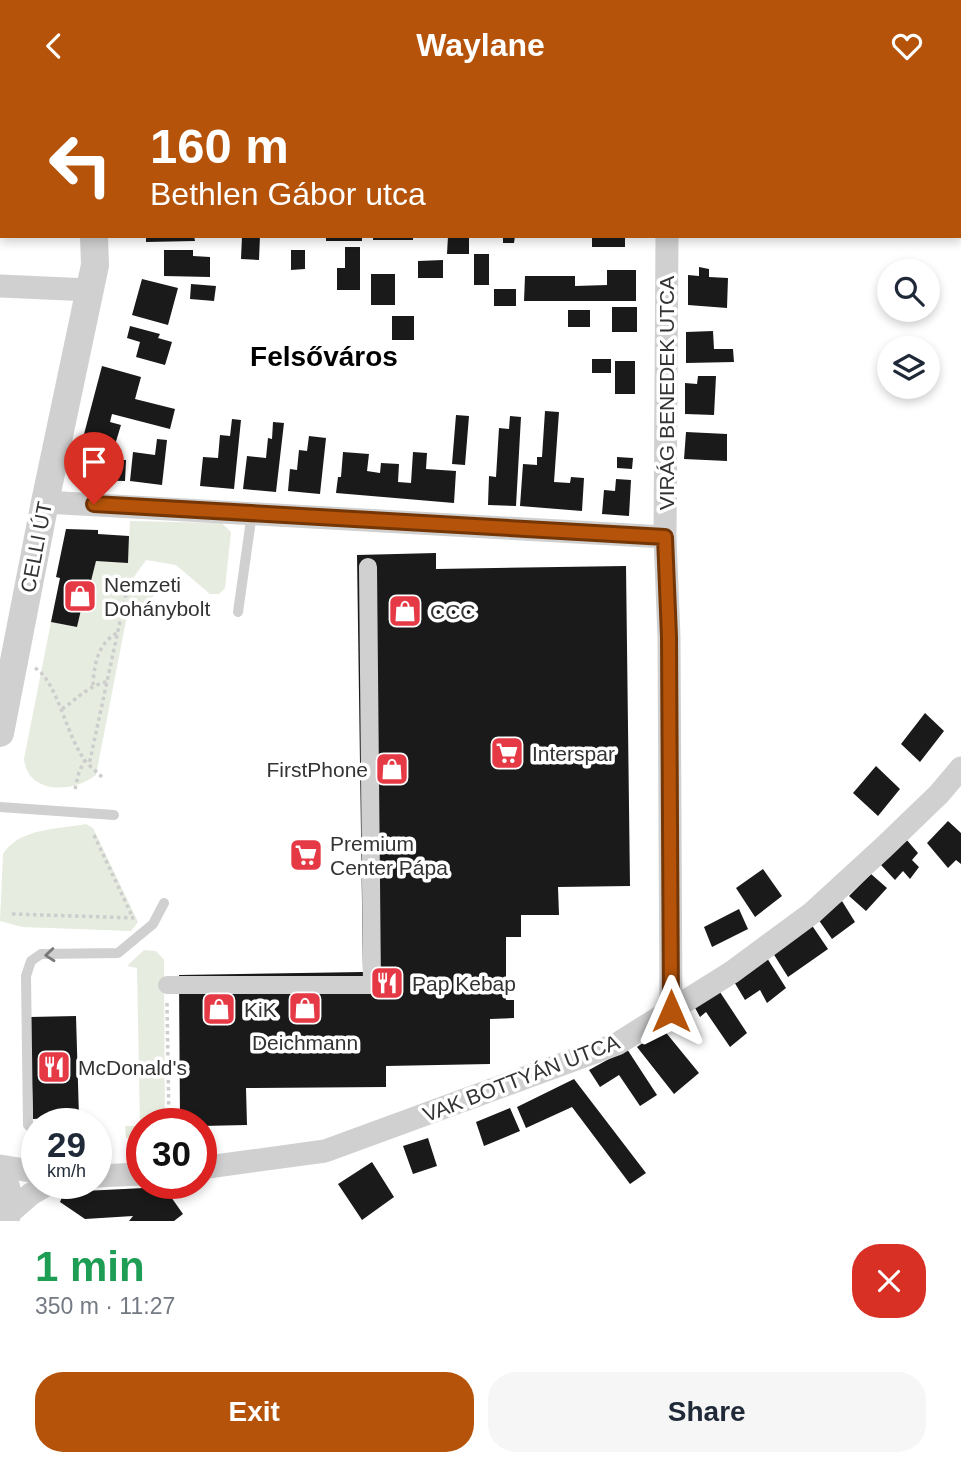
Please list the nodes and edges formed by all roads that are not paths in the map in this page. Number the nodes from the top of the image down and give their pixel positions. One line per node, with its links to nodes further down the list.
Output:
1 (94, 238): 4 (street, CELLI ÚT)
2 (667, 238): 7 (street, VIRÁG BENEDEK UTCA)
3 (0, 286): 4 (street)
4 (90, 290): 5 (street, CELLI ÚT)
5 (45, 502): 6 (street); 10 (street, CELLI ÚT)
6 (251, 513): 7 (street); 9 (lane)
7 (665, 537): 16 (street, VIRÁG BENEDEK UTCA)
8 (368, 567): 15 (street)
9 (238, 612)
10 (0, 733)
11 (961, 768): 16 (street, VAK BOTTYÁN UTCA)
12 (0, 807): 13 (lane)
13 (114, 814)
14 (164, 903): 17 (lane, one-way to 17)
15 (167, 985)
16 (671, 1011): 19 (street, VAK BOTTYÁN UTCA)
17 (27, 1108)
18 (0, 1166): 20 (street)
19 (217, 1166)
20 (21, 1169)
21 (0, 1174): 23 (street)
22 (26, 1199): 23 (street)
23 (6, 1217)

